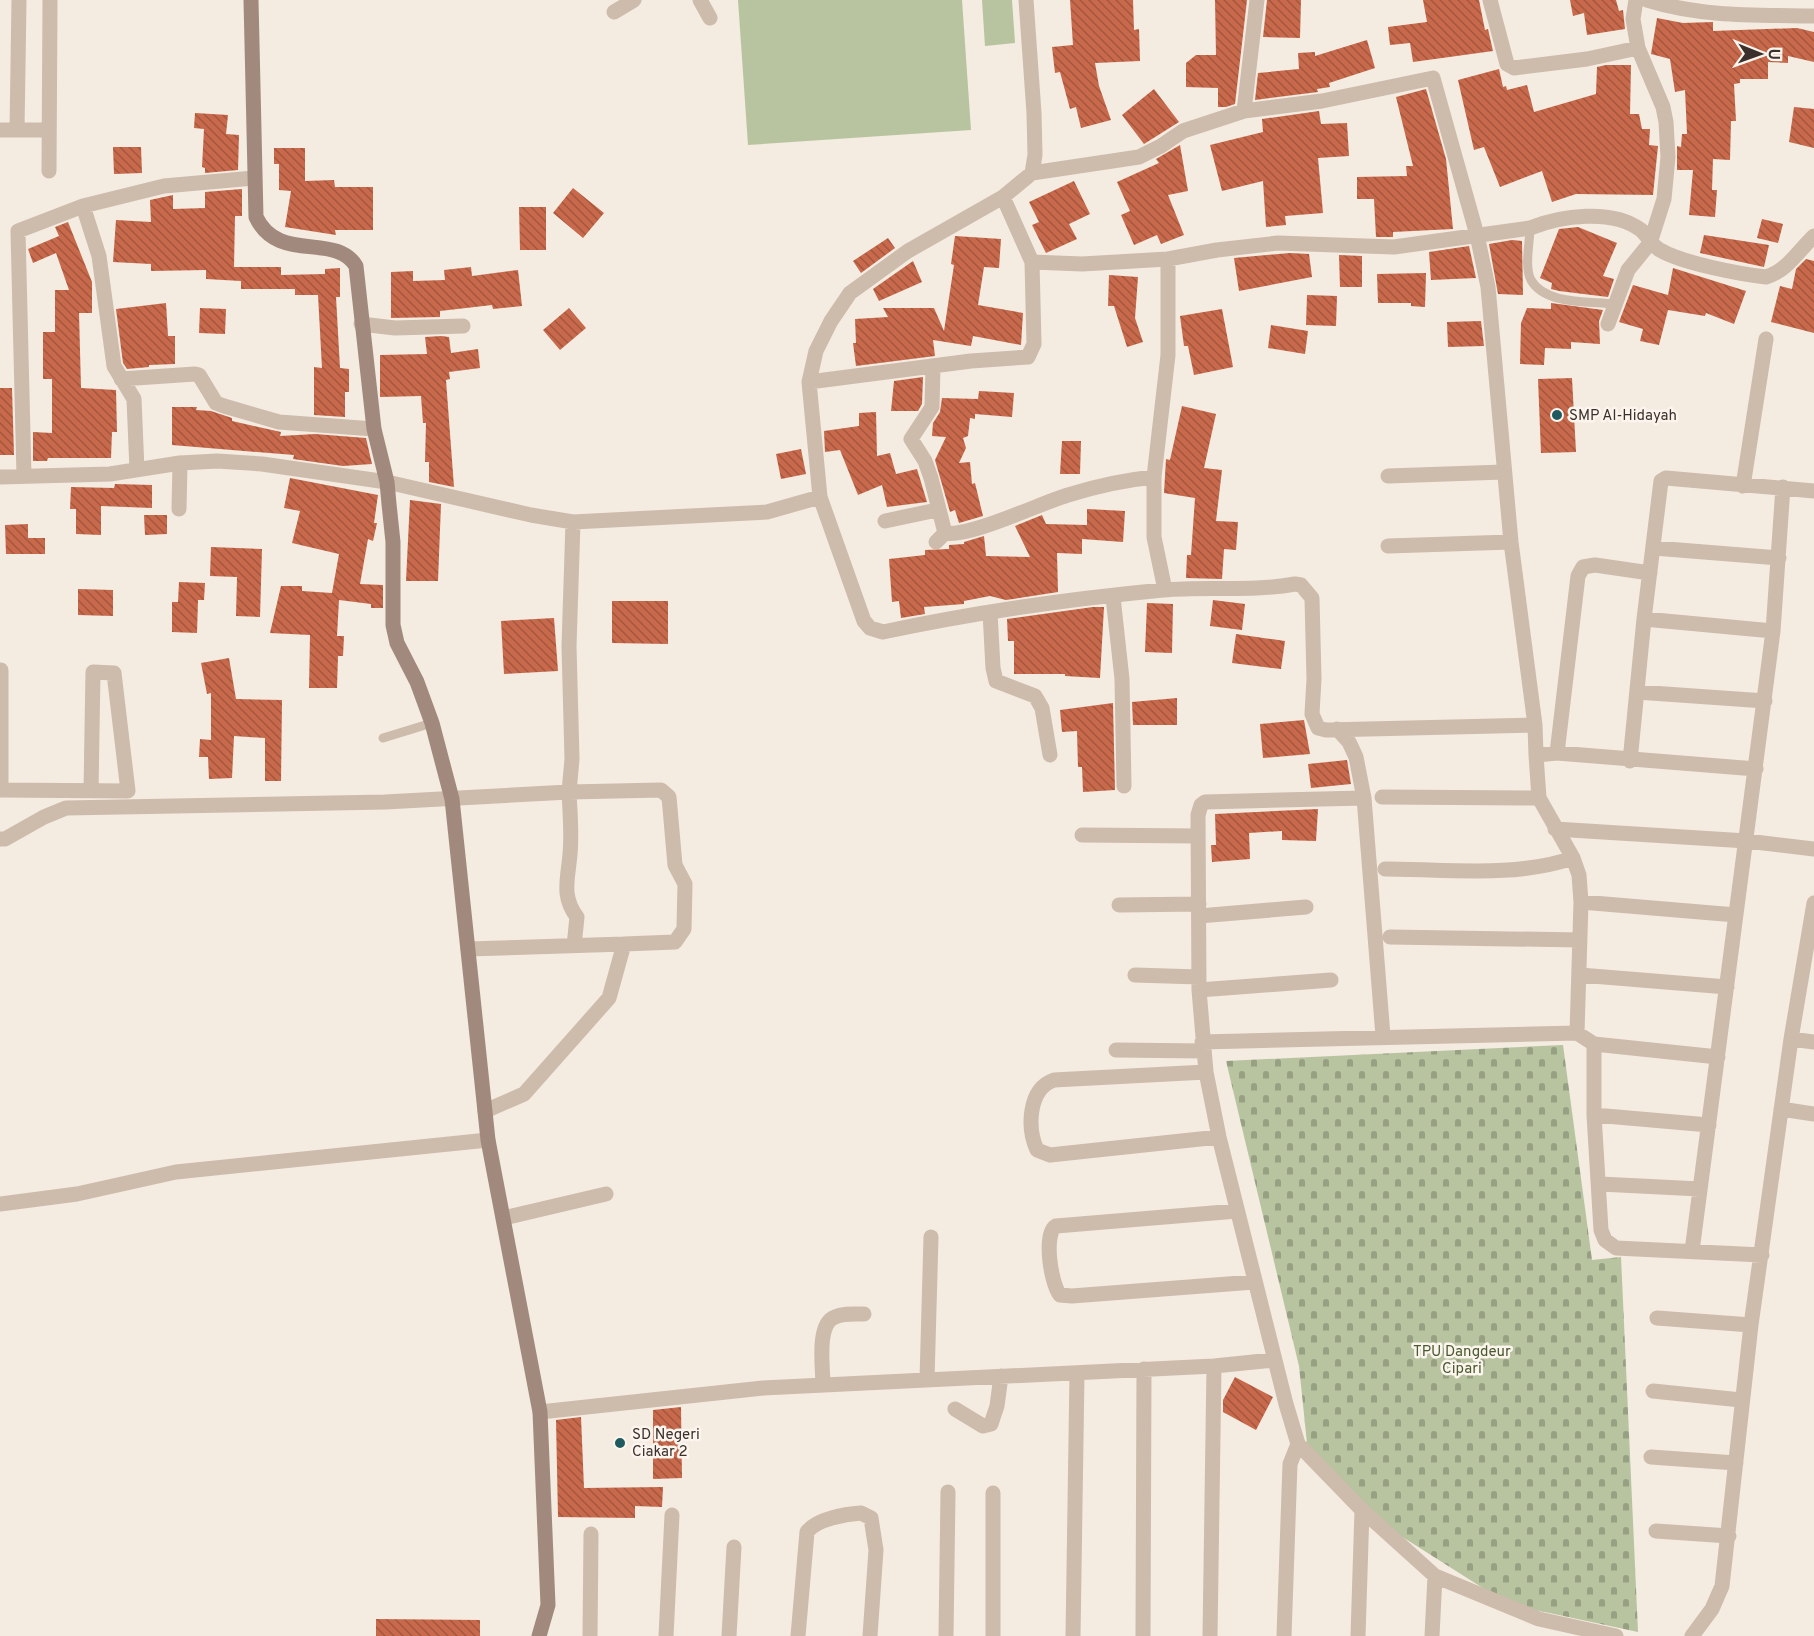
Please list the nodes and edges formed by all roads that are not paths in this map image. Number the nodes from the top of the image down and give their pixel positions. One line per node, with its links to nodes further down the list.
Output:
1 (19, 0): 17 (street)
2 (50, 0): 18 (street)
3 (251, 0): 21 (street)
4 (634, 0): 11 (street)
5 (700, 0): 13 (street)
6 (1026, 0): 20 (street)
7 (1257, 0): 15 (street)
8 (1490, 0): 14 (street)
9 (1636, 0): 14 (street)
10 (1647, 0): 12 (street)
11 (614, 12)
12 (1814, 16)
13 (710, 18)
14 (1638, 48): 27 (street)
15 (1244, 111): 20 (street); 25 (street)
16 (0, 130): 17 (street)
17 (17, 130): 18 (street)
18 (49, 130): 19 (street)
19 (49, 171)
20 (1032, 173): 22 (street)
21 (254, 178): 23 (street); 31 (street)
22 (1003, 197): 29 (street); 37 (street)
23 (83, 206): 36 (street); 42 (street)
24 (1530, 228): 25 (street); 27 (street); 30 (lane)
25 (1477, 235): 28 (street); 41 (street)
26 (1814, 236): 27 (street)
27 (1650, 243): 30 (street)
28 (1168, 259): 29 (street); 45 (street)
29 (1032, 262): 35 (street)
30 (1614, 304): 32 (street)
31 (361, 324): 33 (street); 38 (street)
32 (1608, 324)
33 (463, 326)
34 (1766, 339): 47 (street)
35 (933, 366): 37 (street); 52 (street)
36 (121, 379): 38 (street); 40 (street)
37 (809, 382): 50 (street)
38 (374, 429): 46 (street)
39 (180, 463): 40 (street); 46 (street); 51 (street)
40 (137, 470): 42 (street)
41 (1504, 472): 43 (street); 55 (street)
42 (24, 476): 44 (street)
43 (1388, 476)
44 (0, 477)
45 (1154, 477): 52 (street); 60 (street)
46 (387, 482): 54 (street); 68 (street)
47 (1743, 486): 48 (street); 57 (street)
48 (1783, 487): 49 (street); 58 (street)
49 (1814, 491)
50 (820, 497): 54 (street); 62 (street)
51 (179, 509)
52 (937, 510): 53 (street)
53 (885, 521)
54 (573, 522): 80 (street)
55 (1511, 542): 56 (street); 69 (street)
56 (1388, 546)
57 (1654, 548): 58 (street); 59 (street)
58 (1779, 558): 64 (street)
59 (1650, 573): 63 (street); 72 (street)
60 (1165, 590): 61 (street); 70 (street)
61 (1113, 597): 62 (street); 77 (street)
62 (990, 612): 73 (street)
63 (1644, 619): 64 (street); 66 (street)
64 (1773, 631): 67 (street)
65 (1, 670): 78 (street)
66 (1636, 692): 67 (street); 75 (street)
67 (1765, 701): 76 (street)
68 (432, 723): 71 (lane); 84 (street)
69 (1535, 725): 70 (street); 74 (street)
70 (1337, 729): 82 (street)
71 (383, 738)
72 (1557, 753): 74 (street); 75 (street)
73 (1050, 755)
74 (1536, 755): 83 (street)
75 (1630, 761): 76 (street)
76 (1756, 769): 89 (street)
77 (1124, 786)
78 (1, 789): 79 (street)
79 (91, 791): 79 (street)
80 (569, 792): 84 (street); 101 (street); 102 (street)
81 (1382, 797): 83 (street)
82 (1364, 798): 87 (street); 111 (street)
83 (1539, 798): 85 (street)
84 (452, 799): 88 (street); 103 (street)
85 (1555, 829): 89 (street); 91 (street)
86 (1082, 835): 87 (street)
87 (1198, 836): 97 (street)
88 (0, 839)
89 (1747, 841): 90 (street); 98 (street)
90 (1814, 849)
91 (1573, 858): 92 (street); 93 (street)
92 (1385, 869)
93 (1581, 902): 98 (street); 100 (street)
94 (1814, 903): 104 (street)
95 (1119, 905): 97 (street)
96 (1306, 907): 97 (street)
97 (1199, 910): 108 (street)
98 (1736, 915): 109 (street)
99 (1390, 937): 100 (street)
100 (1580, 940): 106 (street)
101 (624, 944): 102 (street); 120 (street)
102 (574, 946): 103 (street)
103 (468, 949): 120 (street)
104 (1808, 969): 112 (street)
105 (1135, 975): 108 (street)
106 (1580, 975): 109 (street); 110 (street)
107 (1331, 980): 108 (street)
108 (1199, 984): 115 (street)
109 (1727, 987): 117 (street)
110 (1577, 1033): 111 (street); 114 (street)
111 (1383, 1036): 115 (street)
112 (1791, 1038): 113 (street); 119 (street)
113 (1814, 1042)
114 (1594, 1044): 117 (street); 122 (street)
115 (1203, 1047): 116 (street); 118 (street)
116 (1116, 1050)
117 (1718, 1057): 123 (street)
118 (1206, 1072): 124 (street); 124 (street)
119 (1781, 1109): 121 (street); 134 (street)
120 (485, 1111): 125 (street)
121 (1814, 1114)
122 (1594, 1115): 123 (street); 126 (street)
123 (1709, 1125): 127 (street)
124 (1219, 1137): 130 (street)
125 (488, 1140): 129 (street); 131 (street)
126 (1600, 1184): 127 (street); 133 (street)
127 (1700, 1189): 133 (street)
128 (606, 1194): 131 (street)
129 (0, 1204)
130 (1237, 1211): 135 (street); 135 (street)
131 (504, 1218): 149 (street)
132 (931, 1237): 144 (street)
133 (1692, 1251): 134 (street)
134 (1762, 1255): 138 (street)
135 (1254, 1281): 139 (street)
136 (864, 1314): 145 (street)
137 (1657, 1318): 138 (street)
138 (1751, 1325): 147 (street)
139 (1273, 1360): 140 (street); 150 (street)
140 (1214, 1366): 141 (street); 172 (street)
141 (1144, 1369): 142 (street); 171 (street)
142 (1077, 1373): 143 (street); 170 (street)
143 (1001, 1376): 144 (street); 148 (street)
144 (927, 1380): 145 (street)
145 (823, 1385): 149 (street)
146 (1653, 1391): 147 (street)
147 (1741, 1400): 152 (street)
148 (955, 1409)
149 (540, 1412): 162 (street)
150 (1298, 1444): 155 (street); 173 (street)
151 (1651, 1457): 152 (street)
152 (1736, 1463): 159 (street)
153 (948, 1492): 168 (street)
154 (993, 1493): 169 (street)
155 (1362, 1510): 161 (street); 174 (street)
156 (672, 1515): 164 (street)
157 (1656, 1531): 159 (street)
158 (591, 1534): 163 (street)
159 (1729, 1536): 177 (street)
160 (734, 1547): 165 (street)
161 (1436, 1576): 175 (street); 176 (street)
162 (539, 1636)
163 (590, 1636)
164 (666, 1636)
165 (729, 1636)
166 (798, 1636): 167 (street)
167 (870, 1636)
168 (946, 1636)
169 (993, 1636)
170 (1073, 1636)
171 (1143, 1636)
172 (1210, 1636)
173 (1284, 1636)
174 (1358, 1636)
175 (1432, 1636)
176 (1616, 1636)
177 (1692, 1636)

